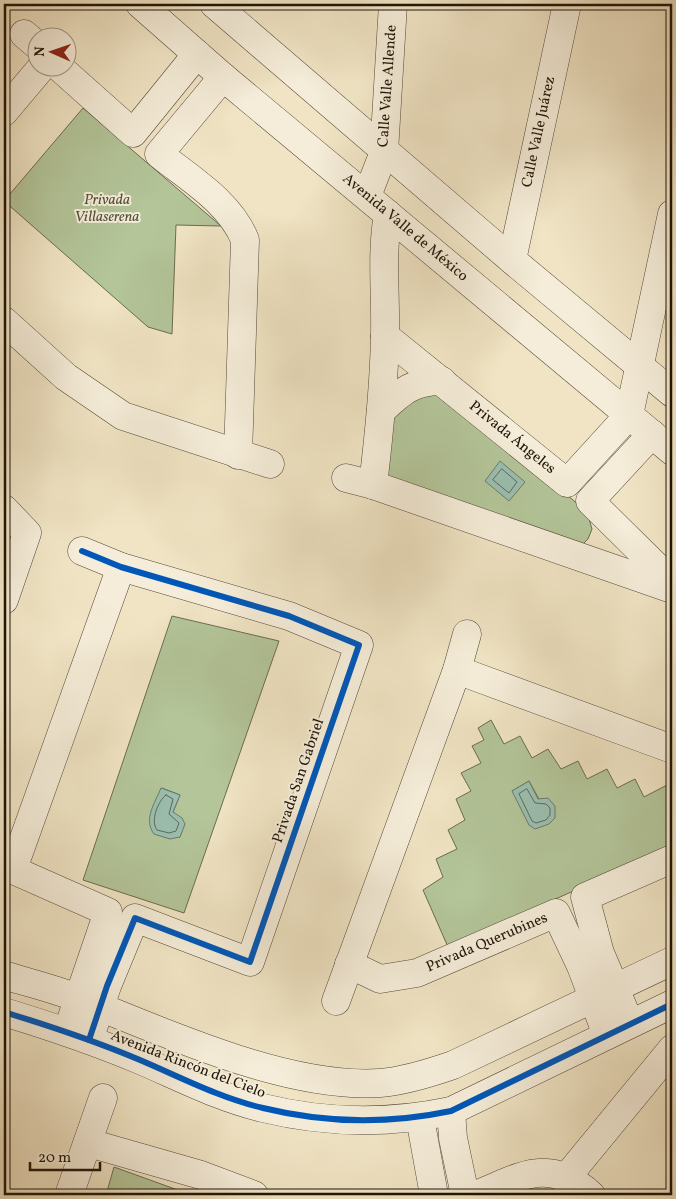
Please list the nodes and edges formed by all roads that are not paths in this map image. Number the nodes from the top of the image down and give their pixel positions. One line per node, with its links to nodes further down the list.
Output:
1 (140, 4): 5 (street, Avenida Valle de México)
2 (214, 4): 10 (street)
3 (393, 4): 10 (street, Calle Valle Allende)
4 (567, 4): 14 (street, Calle Valle Juárez)
5 (197, 54): 6 (street, Avenida Valle de México); 8 (street)
6 (223, 77): 11 (street, Avenida Valle de México); 23 (street)
7 (33, 78): 9 (street)
8 (71, 78)
9 (4, 112)
10 (384, 152): 11 (street, Calle Valle Allende); 14 (street)
11 (367, 196): 12 (street, Avenida Valle de México)
12 (388, 214): 16 (street); 21 (street, Avenida Valle de México)
13 (672, 214): 17 (street)
14 (512, 260): 17 (street)
15 (4, 321): 23 (street)
16 (385, 336): 18 (street, Privada Ángeles); 20 (street)
17 (641, 365): 19 (street); 21 (street)
18 (442, 381): 20 (street); 21 (street, Privada Ángeles)
19 (672, 393)
20 (382, 411): 26 (street)
21 (629, 415): 22 (street, Avenida Valle de México)
22 (662, 442): 28 (street)
23 (238, 454): 24 (street)
24 (270, 464)
25 (346, 478): 26 (street)
26 (374, 485): 30 (street)
27 (4, 509): 34 (street)
28 (606, 516): 30 (street); 32 (street)
29 (82, 551): 31 (street, Privada San Gabriel)
30 (572, 553): 33 (street)
31 (121, 566): 39 (street, Privada San Gabriel); 45 (street, Privada San Gabriel)
32 (672, 582)
33 (672, 589)
34 (4, 600)
35 (467, 634): 36 (street)
36 (457, 670): 37 (street); 41 (street)
37 (672, 749)
38 (672, 859): 43 (street, Privada Querubines)
39 (8, 868): 45 (street, Privada San Gabriel)
40 (672, 961): 43 (street, Avenida Rincón del Cielo)
41 (349, 964): 43 (street, Privada Querubines); 44 (street)
42 (4, 975): 45 (street, Avenida Rincón del Cielo)
43 (603, 993): 45 (street, Avenida Rincón del Cielo); 48 (street, Privada Querubines)
44 (336, 1001)
45 (89, 1003): 49 (street, Privada San Gabriel)
46 (672, 1004): 48 (street, Avenida Rincón del Cielo)
47 (4, 1012): 49 (street, Avenida Rincón del Cielo)
48 (618, 1029): 52 (street, Avenida Rincón del Cielo)
49 (78, 1036): 53 (street, Avenida Rincón del Cielo)
50 (672, 1049): 55 (street)
51 (103, 1098): 54 (street)
52 (451, 1111): 53 (street, Avenida Rincón del Cielo); 59 (street)
53 (420, 1118): 58 (street)
54 (89, 1143): 56 (street); 57 (street)
55 (566, 1178): 60 (street); 61 (street)
56 (69, 1195)
57 (254, 1195)
58 (434, 1195)
59 (464, 1195)
60 (474, 1195)
61 (591, 1195)

